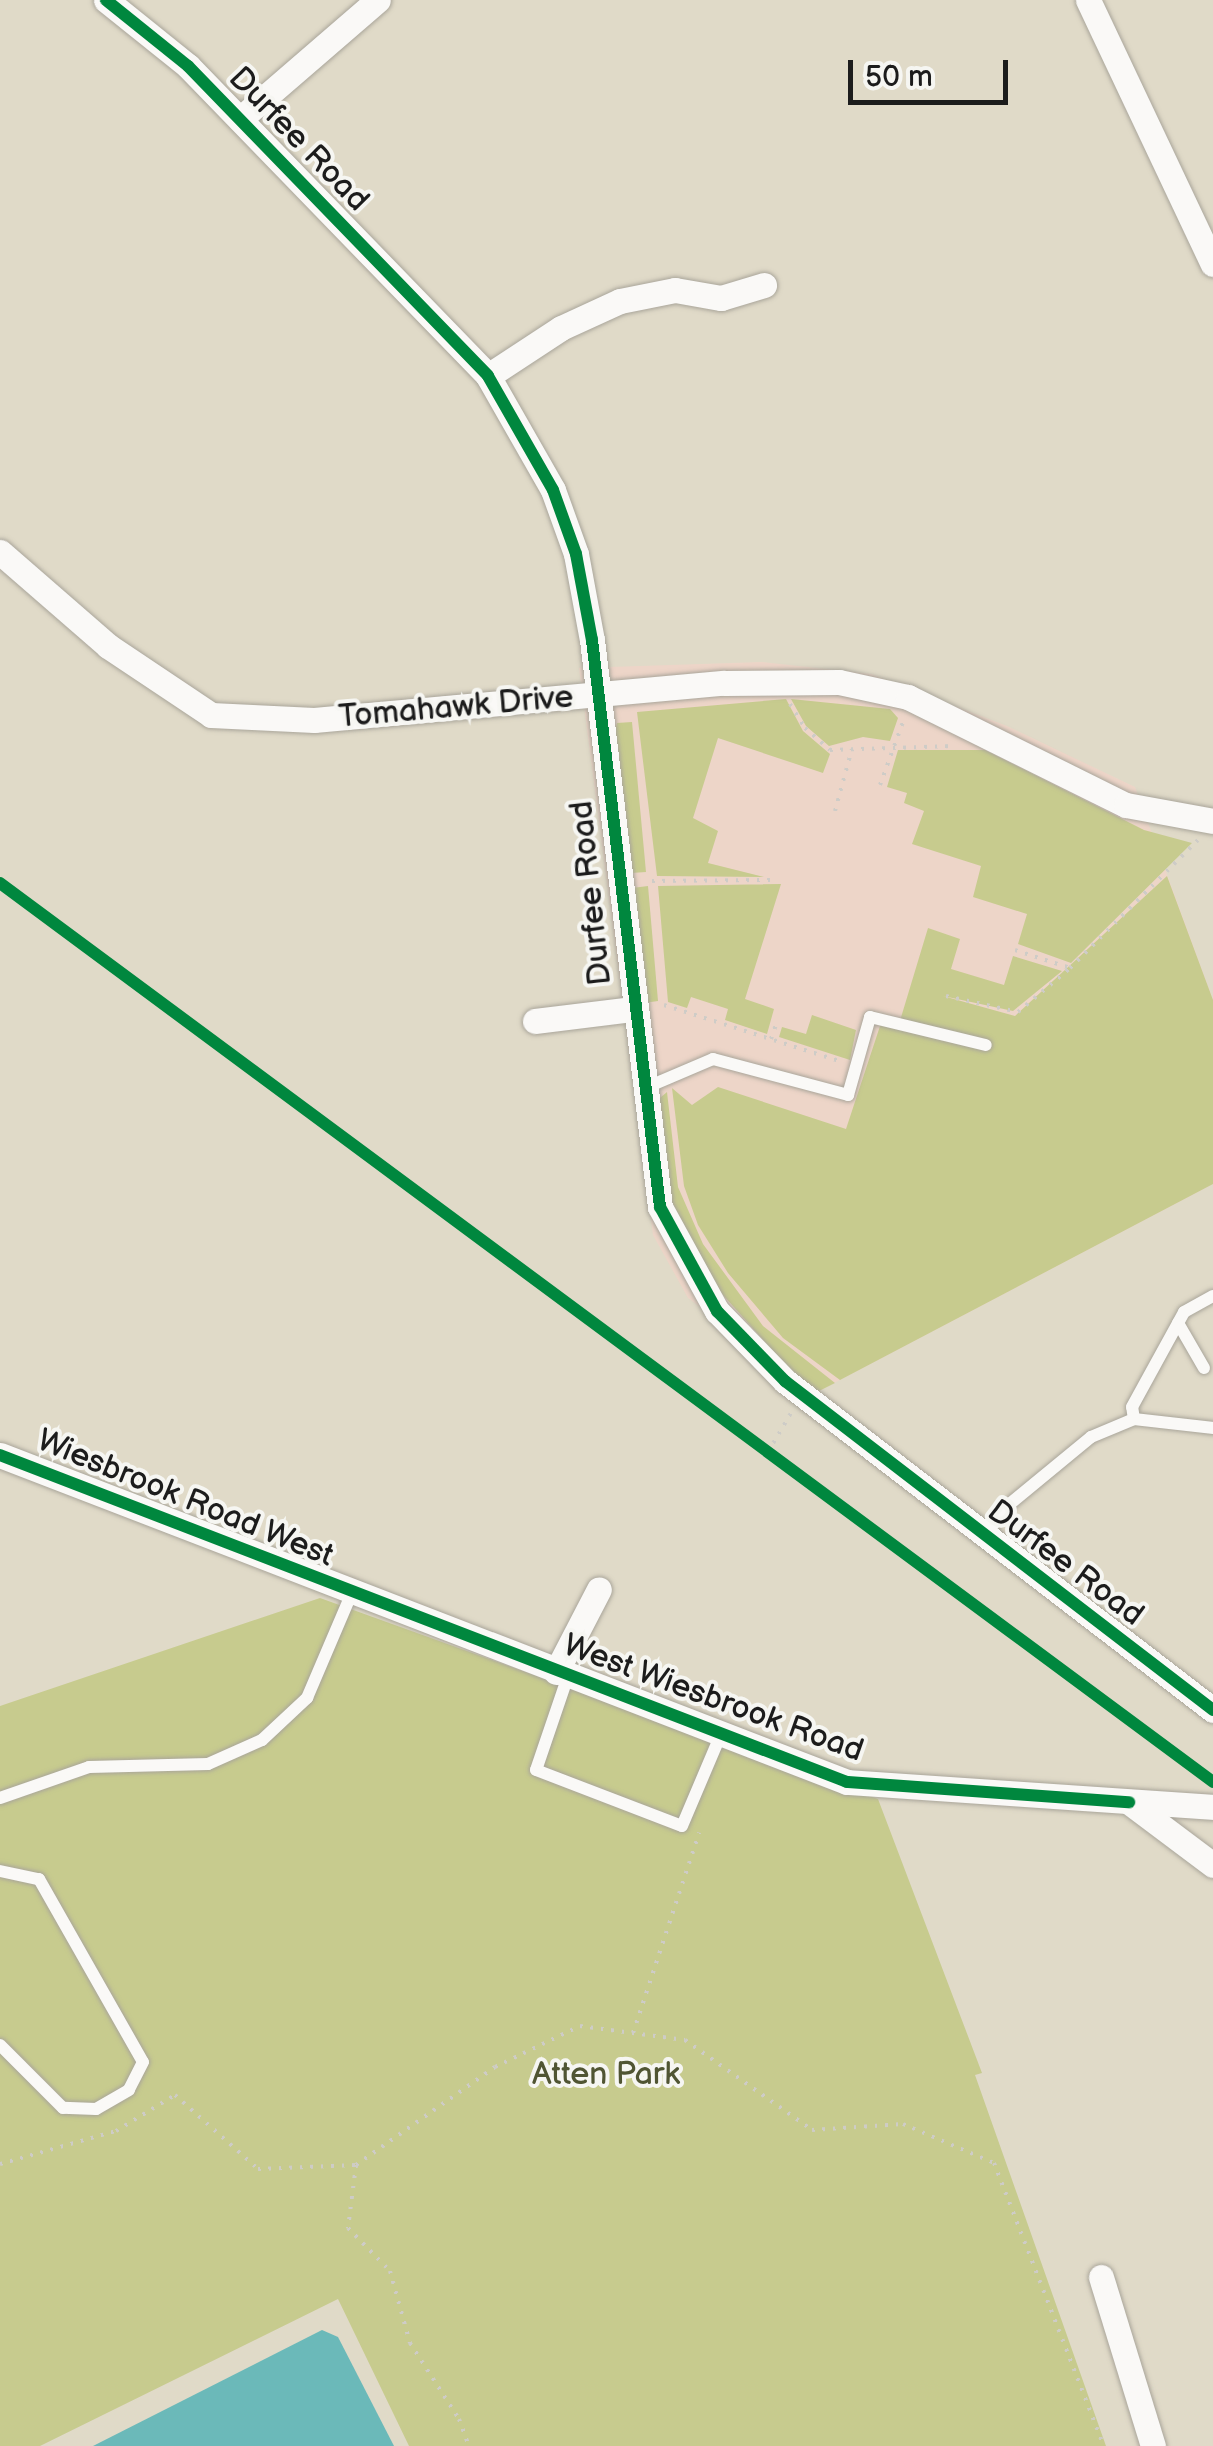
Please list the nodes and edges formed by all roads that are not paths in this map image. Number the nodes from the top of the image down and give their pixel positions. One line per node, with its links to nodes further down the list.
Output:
1 (106, 0): 4 (street, Durfee Road)
2 (378, 0): 4 (street)
3 (1088, 0): 5 (street)
4 (240, 119): 7 (street, Durfee Road)
5 (1213, 264)
6 (764, 285): 7 (street)
7 (488, 376): 9 (street, Durfee Road)
8 (0, 552): 9 (street, Tomahawk Drive)
9 (598, 697): 10 (street, Tomahawk Drive); 11 (street, Durfee Road)
10 (1206, 831)
11 (633, 1009): 12 (street, Durfee Road); 14 (street, Durfee Road)
12 (535, 1021)
13 (986, 1046): 14 (lane)
14 (645, 1088): 21 (street, Durfee Road)
15 (1213, 1296): 16 (lane)
16 (1178, 1323): 17 (lane); 18 (lane)
17 (1204, 1368)
18 (1134, 1419): 19 (lane); 21 (lane)
19 (1213, 1428)
20 (0, 1455): 23 (street, Wiesbrook Road West)
21 (984, 1538): 25 (street, Durfee Road)
22 (599, 1589): 24 (street)
23 (350, 1595): 24 (street, West Wiesbrook Road); 27 (lane)
24 (562, 1674): 26 (street, West Wiesbrook Road); 26 (lane)
25 (1213, 1710)
26 (721, 1734): 28 (street, West Wiesbrook Road)
27 (0, 1798)
28 (1129, 1802): 29 (street, West Wiesbrook Road); 30 (street)
29 (1213, 1806)
30 (1213, 1865)
31 (0, 1871): 32 (lane)
32 (0, 2045)
33 (1102, 2277): 34 (street)
34 (1153, 2446)

